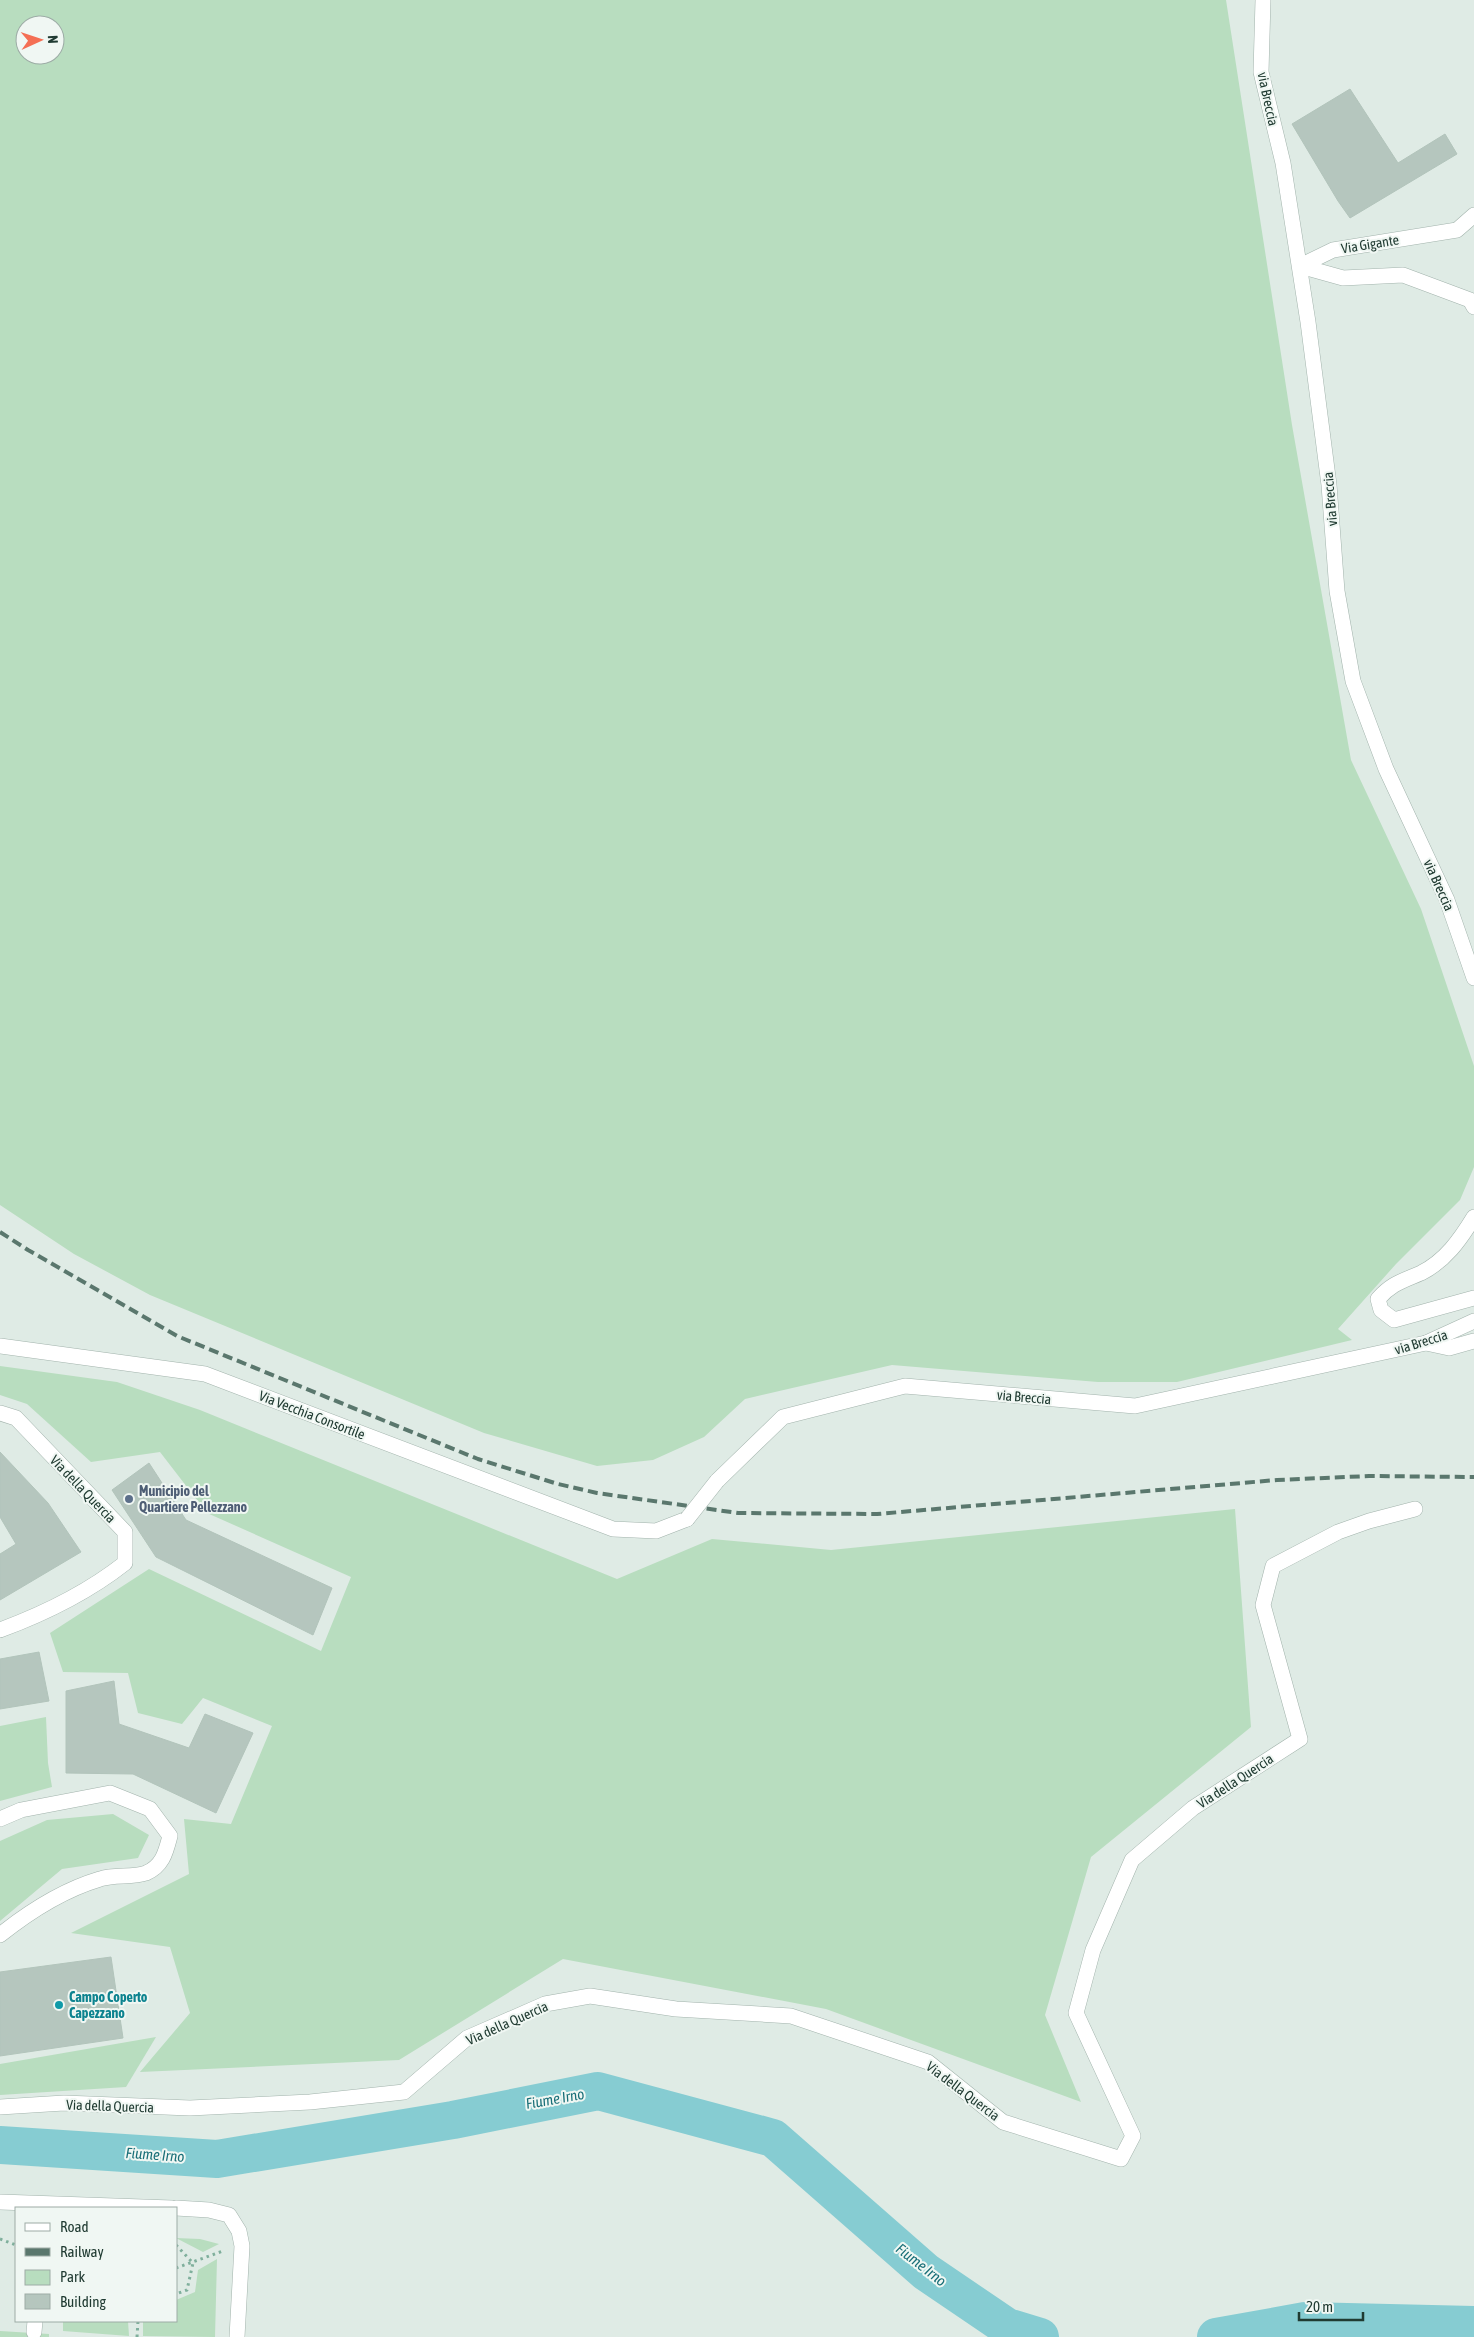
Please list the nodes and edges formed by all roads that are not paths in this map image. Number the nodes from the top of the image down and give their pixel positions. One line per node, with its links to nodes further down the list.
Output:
1 (1263, 0): 3 (street, via Breccia)
2 (1474, 215): 3 (street, Via Gigante)
3 (1300, 266): 4 (street, Via Gigante); 5 (street, via Breccia)
4 (1474, 308)
5 (1474, 978)
6 (1474, 1217): 7 (street, via Breccia)
7 (1474, 1298)
8 (1474, 1321): 10 (street, via Breccia)
9 (1474, 1341): 10 (street)
10 (1426, 1343): 14 (street, via Breccia, bridge)
11 (0, 1346): 14 (street, Via Vecchia Consortile)
12 (0, 1413): 15 (street, Via della Quercia)
13 (1415, 1509): 18 (street, Via della Quercia)
14 (613, 1529)
15 (0, 1630)
16 (0, 1819): 17 (street)
17 (0, 1934)
18 (0, 2107)
19 (0, 2202): 20 (street)
20 (49, 2206): 21 (street)
21 (110, 2207)
22 (178, 2208): 23 (street)
23 (237, 2337)

